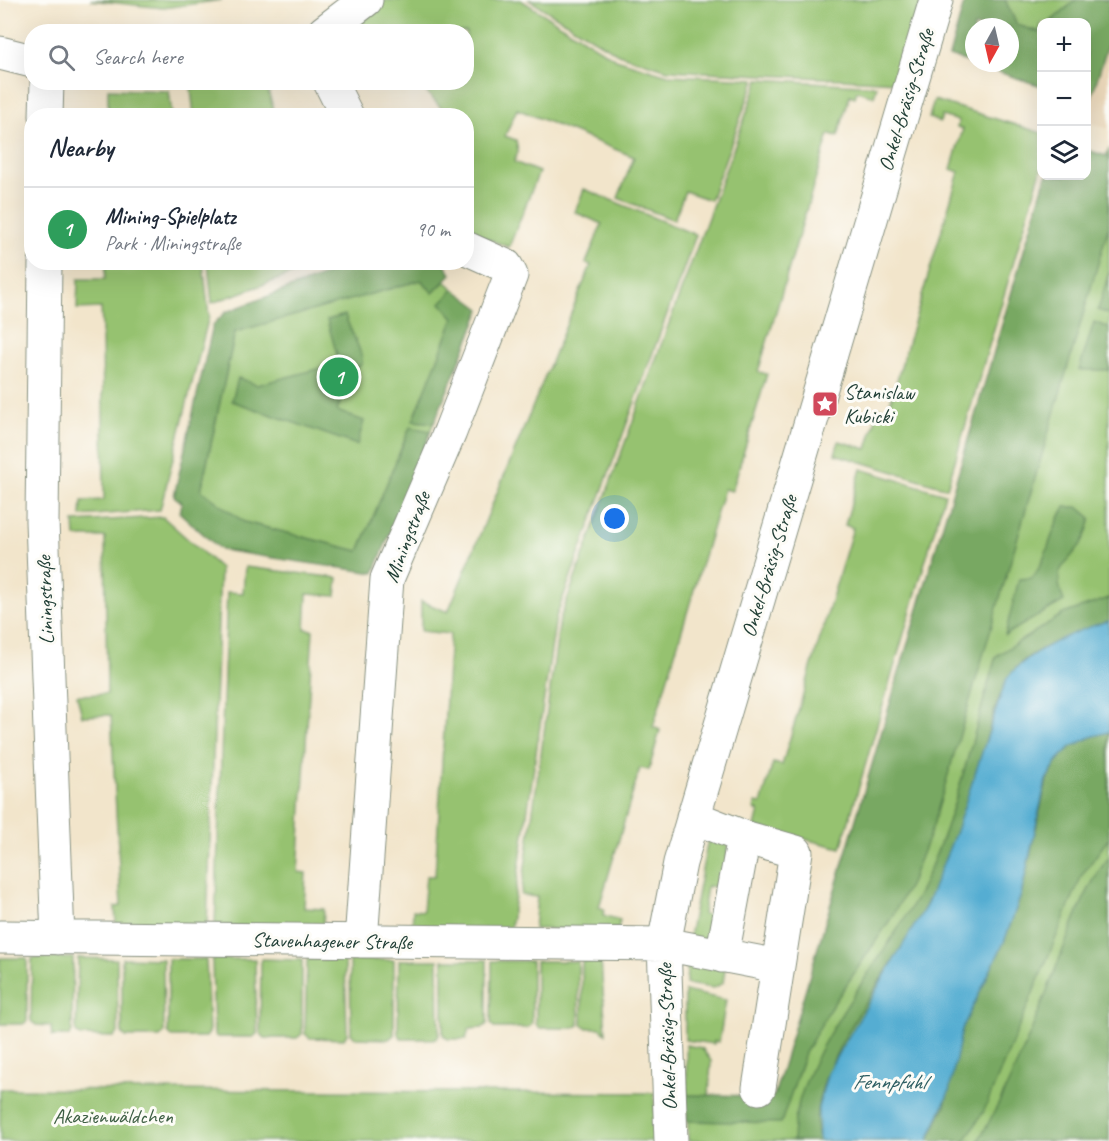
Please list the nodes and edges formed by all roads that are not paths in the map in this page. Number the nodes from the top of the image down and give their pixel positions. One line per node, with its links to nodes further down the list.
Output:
1 (366, 0): 3 (street)
2 (936, 0): 12 (street, Onkel-Bräsig-Straße)
3 (334, 24)
4 (0, 52): 5 (street)
5 (24, 59)
6 (47, 90): 8 (street)
7 (334, 90): 9 (street)
8 (46, 108)
9 (343, 108)
10 (474, 252): 16 (street, Miningstraße)
11 (45, 270): 15 (street, Liningstraße)
12 (693, 817): 13 (street); 17 (street, Onkel-Bräsig-Straße)
13 (744, 837): 18 (street); 19 (street)
14 (0, 937): 15 (street, Stavenhagener Straße)
15 (58, 938): 16 (street, Stavenhagener Straße)
16 (361, 941): 17 (street, Stavenhagener Straße)
17 (664, 944): 18 (street, Stavenhagener Straße); 21 (street, Onkel-Bräsig-Straße)
18 (722, 956): 19 (street, Stavenhagener Straße)
19 (778, 966): 20 (street)
20 (759, 1088)
21 (671, 1141)

